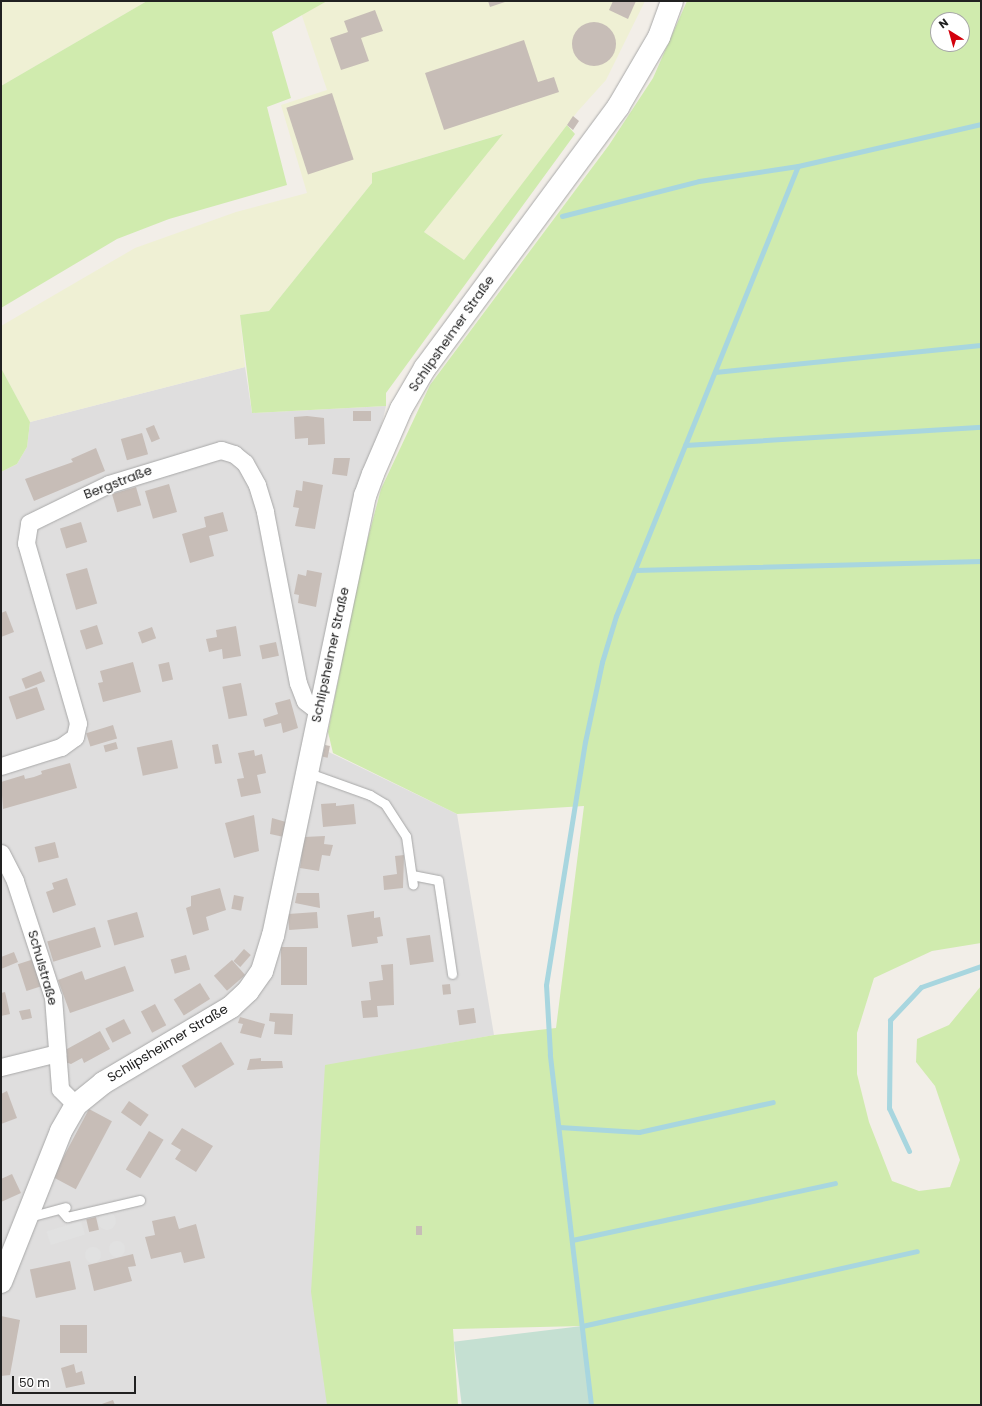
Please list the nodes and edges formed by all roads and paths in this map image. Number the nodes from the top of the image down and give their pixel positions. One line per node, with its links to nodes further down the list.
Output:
1 (672, 1): 2 (street, Schlipsheimer Straße)
2 (319, 712): 3 (street, Bergstraße); 4 (street, Schlipsheimer Straße)
3 (1, 766)
4 (306, 772): 6 (lane); 11 (street, Schlipsheimer Straße)
5 (1, 854): 9 (street, Schulstraße)
6 (412, 875): 7 (lane); 8 (lane)
7 (413, 885)
8 (452, 974)
9 (56, 1053): 10 (street); 11 (street, Schulstraße)
10 (1, 1067)
11 (76, 1105): 13 (street, Schlipsheimer Straße)
12 (140, 1200): 13 (lane)
13 (28, 1217): 14 (street, Schlipsheimer Straße)
14 (1, 1282)

